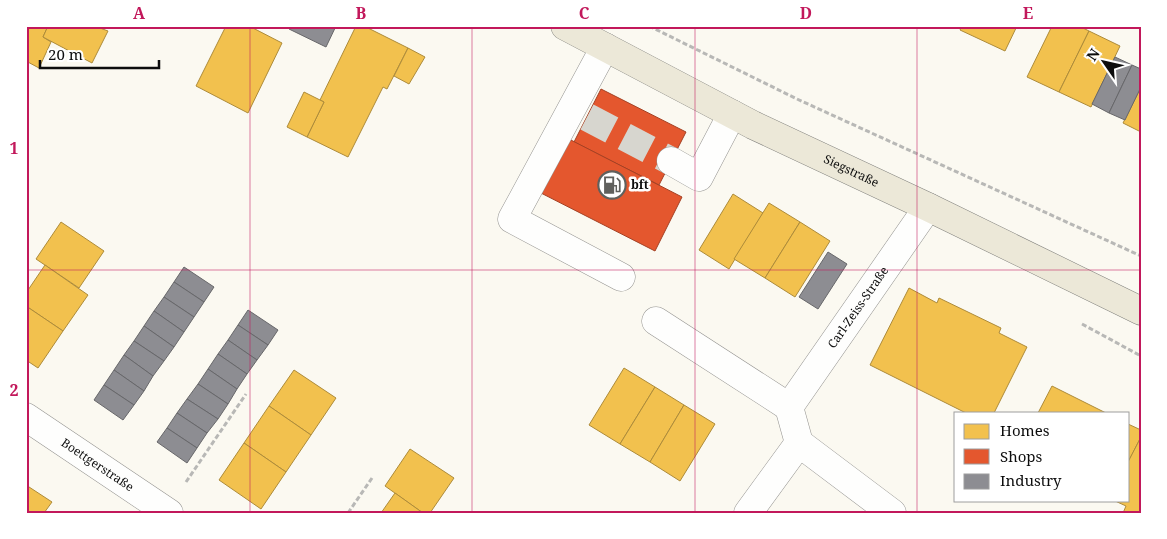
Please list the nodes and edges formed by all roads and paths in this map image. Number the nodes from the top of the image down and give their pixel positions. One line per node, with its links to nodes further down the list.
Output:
1 (565, 26): 3 (main road, Siegstraße)
2 (649, 26): 7 (path)
3 (605, 47): 4 (main road, Siegstraße); 8 (street)
4 (732, 114): 5 (street); 6 (main road, Siegstraße)
5 (671, 161)
6 (928, 207): 9 (main road, Siegstraße); 12 (street, Carl-Zeiss-Straße)
7 (1141, 256)
8 (621, 277)
9 (1141, 311)
10 (656, 321): 12 (street)
11 (246, 394): 16 (path)
12 (789, 408): 14 (street)
13 (26, 417): 16 (street, Boettgerstraße)
14 (799, 443): 18 (street); 19 (street)
15 (372, 478): 17 (path)
16 (168, 512)
17 (348, 513)
18 (748, 513)
19 (892, 513)

